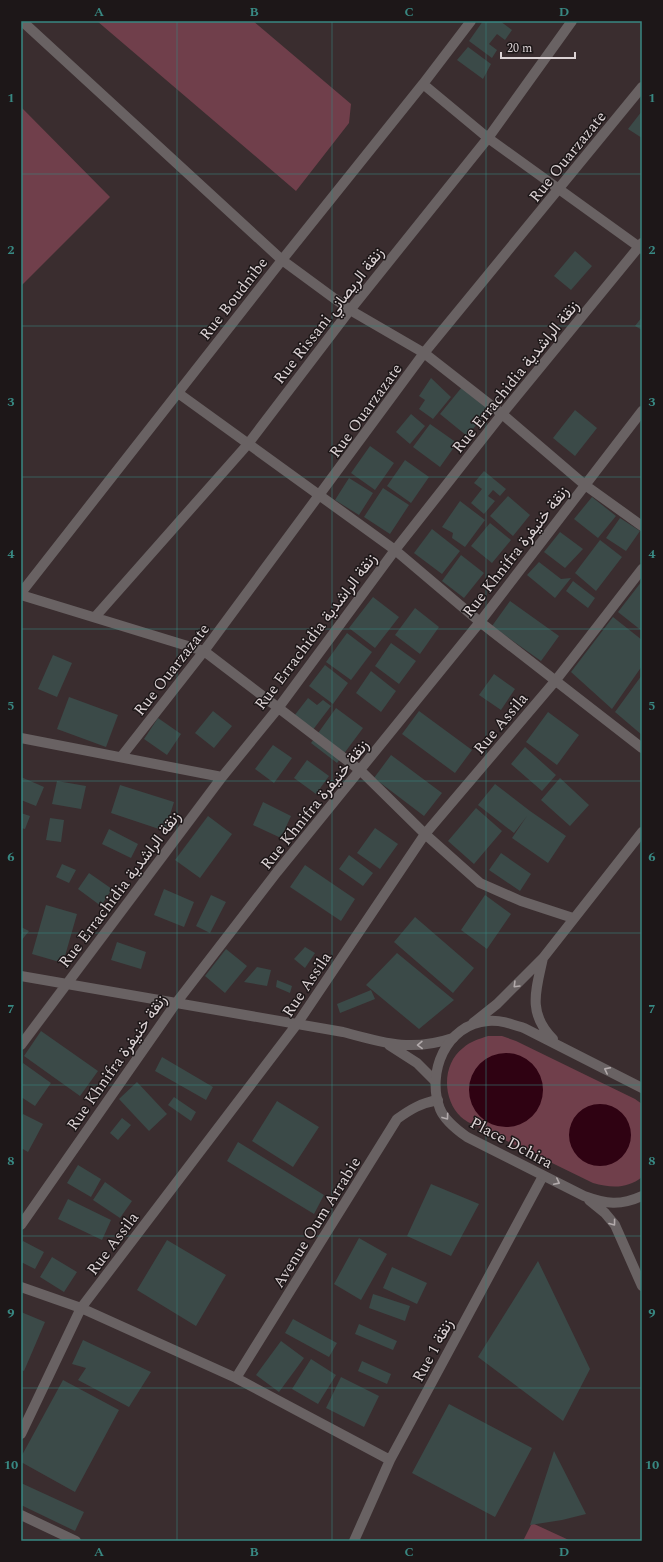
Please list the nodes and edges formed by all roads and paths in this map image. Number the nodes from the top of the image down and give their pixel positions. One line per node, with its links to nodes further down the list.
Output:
1 (22, 21): 9 (street)
2 (471, 21): 4 (street, Rue Boudnibe)
3 (572, 21): 6 (street, Rue Rissani زنقة الريصاني)
4 (423, 84): 6 (street); 9 (street, Rue Boudnibe)
5 (642, 87): 7 (street, Rue Ouarzazate)
6 (488, 138): 7 (street); 10 (street, Rue Rissani زنقة الريصاني)
7 (559, 190): 8 (street); 11 (street, Rue Ouarzazate)
8 (641, 246): 14 (street, Rue Errachidia زنقة الراشدية)
9 (282, 260): 10 (street); 12 (street, Rue Boudnibe)
10 (350, 310): 11 (street); 15 (street, Rue Rissani زنقة الريصاني)
11 (424, 354): 14 (street); 17 (street, Rue Ouarzazate)
12 (178, 393): 15 (street); 21 (street, Rue Boudnibe)
13 (642, 411): 16 (street, Rue Khnifra زنقة خنيفرة)
14 (502, 414): 16 (street); 19 (street, Rue Errachidia زنقة الراشدية)
15 (248, 444): 17 (street); 22 (street, Rue Rissani زنقة الريصاني)
16 (585, 485): 18 (street); 23 (street, Rue Khnifra زنقة خنيفرة)
17 (321, 495): 19 (street); 24 (street, Rue Ouarzazate)
18 (642, 526)
19 (395, 550): 23 (street); 26 (street, Rue Errachidia زنقة الراشدية)
20 (642, 569): 25 (street, Rue Assila)
21 (21, 594): 22 (street)
22 (95, 617): 24 (street)
23 (480, 622): 25 (street); 30 (street, Rue Khnifra زنقة خنيفرة)
24 (204, 651): 26 (street); 29 (street, Rue Ouarzazate)
25 (556, 680): 28 (street); 33 (street, Rue Assila)
26 (279, 707): 30 (street); 31 (street, Rue Errachidia زنقة الراشدية)
27 (21, 738): 29 (street)
28 (642, 748)
29 (121, 757): 31 (street)
30 (361, 770): 33 (street); 38 (street, Rue Khnifra زنقة خنيفرة)
31 (222, 777): 37 (street, Rue Errachidia زنقة الراشدية)
32 (642, 832): 34 (street)
33 (425, 834): 34 (street); 39 (street, Rue Assila)
34 (573, 918): 35 (street)
35 (543, 958): 40 (street, one-way to 40); 44 (street)
36 (21, 976): 37 (street)
37 (67, 984): 38 (street); 43 (street, Rue Errachidia زنقة الراشدية)
38 (176, 1003): 39 (street); 51 (street, Rue Khnifra زنقة خنيفرة)
39 (297, 1024): 42 (street); 54 (street, Rue Assila)
40 (468, 1027): 41 (street, Place Dchira); 44 (street, Place Dchira)
41 (453, 1038): 42 (street, one-way to 42); 45 (street, Place Dchira)
42 (387, 1044): 45 (street)
43 (21, 1045)
44 (558, 1045): 46 (street, Place Dchira, one-way to 44)
45 (435, 1082): 47 (street, Place Dchira)
46 (642, 1087)
47 (438, 1100): 48 (street, Place Dchira, one-way to 48); 55 (street, Avenue Oum Arrabie)
48 (543, 1176): 49 (street, Place Dchira, one-way to 49); 57 (street, Rue 1 زنقة)
49 (584, 1196): 50 (street, Place Dchira); 52 (street, one-way to 52)
50 (642, 1196)
51 (21, 1225)
52 (642, 1286)
53 (21, 1287): 54 (street)
54 (81, 1308): 55 (street); 56 (street, Rue Assila)
55 (236, 1378): 57 (street)
56 (21, 1434)
57 (390, 1460): 60 (street, Rue 1 زنقة)
58 (21, 1515): 59 (street)
59 (76, 1541)
60 (354, 1541)

